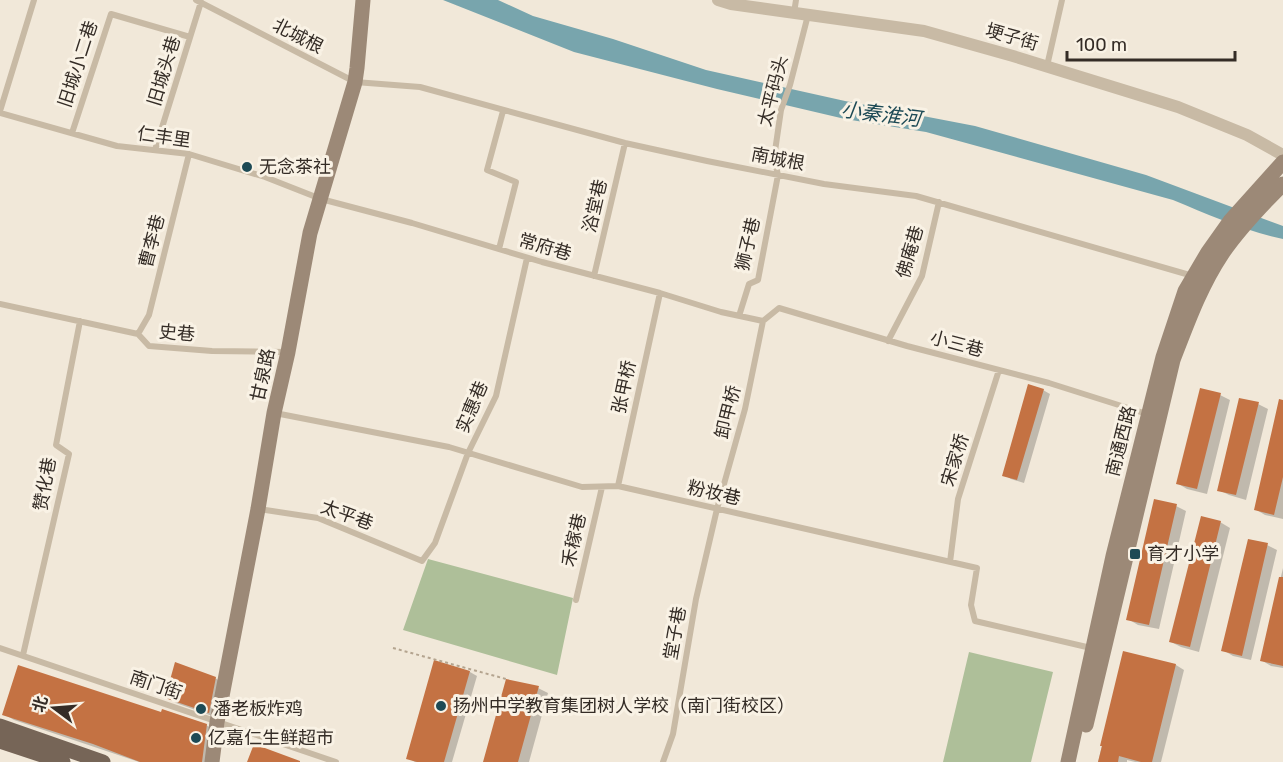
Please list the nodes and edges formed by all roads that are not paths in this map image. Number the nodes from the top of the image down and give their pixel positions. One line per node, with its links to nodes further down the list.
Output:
1 (34, 0): 12 (lane)
2 (363, 0): 10 (main road, 甘泉路)
3 (718, 0): 6 (street, 埂子街)
4 (1062, 0): 9 (lane)
5 (198, 1): 8 (lane, 旧城头巷); 10 (lane, 北城根)
6 (795, 6): 7 (street, 埂子街)
7 (808, 15): 9 (street, 埂子街); 19 (lane, 太平码头)
8 (190, 37): 13 (lane, 旧城小二巷); 15 (lane, 旧城头巷)
9 (1047, 66): 17 (street, 埂子街)
10 (354, 82): 11 (lane, 南城根); 21 (main road, 甘泉路)
11 (503, 111): 14 (lane, 南城根); 24 (lane)
12 (0, 112): 13 (lane, 仁丰里)
13 (72, 133): 15 (lane, 仁丰里)
14 (625, 143): 19 (lane, 南城根); 26 (lane, 浴堂巷)
15 (155, 150): 16 (lane, 仁丰里)
16 (189, 154): 21 (lane, 仁丰里); 33 (lane, 曹李巷)
17 (1283, 154)
18 (1283, 162): 23 (main road, 南通西路)
19 (778, 175): 22 (lane, 南城根); 30 (lane, 狮子巷)
20 (1283, 184): 23 (main road, 南通西路)
21 (321, 199): 24 (lane, 常府巷); 35 (main road, 甘泉路)
22 (939, 202): 27 (lane, 南城根); 34 (lane, 佛庵巷)
23 (1236, 224): 27 (main road, 南通西路); 59 (main road, 南通西路)
24 (499, 249): 25 (lane, 常府巷)
25 (527, 258): 26 (lane, 常府巷); 39 (lane, 实惠巷)
26 (594, 276): 28 (lane, 常府巷)
27 (1194, 276): 38 (main road, 南通西路)
28 (660, 293): 30 (lane, 常府巷); 40 (lane, 张甲桥)
29 (0, 304): 31 (lane, 史巷)
30 (739, 316): 32 (lane, 常府巷)
31 (80, 321): 33 (lane, 史巷); 49 (lane, 赞化巷)
32 (763, 321): 34 (lane, 小三巷); 43 (lane, 卸甲桥)
33 (138, 334): 35 (lane, 史巷)
34 (888, 341): 36 (lane, 小三巷)
35 (288, 352): 37 (main road, 甘泉路)
36 (999, 370): 38 (lane, 小三巷); 45 (lane, 宋家桥)
37 (274, 413): 39 (lane, 粉妆巷); 42 (main road, 甘泉路)
38 (1148, 414): 48 (main road, 南通西路)
39 (468, 453): 41 (lane, 粉妆巷); 44 (lane, 实惠巷)
40 (618, 486): 41 (lane, 粉妆巷); 43 (lane, 粉妆巷)
41 (602, 487): 46 (lane, 禾稼巷)
42 (258, 508): 44 (lane, 太平巷); 50 (main road, 甘泉路)
43 (717, 509): 45 (lane, 粉妆巷); 57 (lane, 堂子巷)
44 (422, 561)
45 (950, 562): 48 (lane, 粉妆巷)
46 (576, 600)
47 (0, 648): 49 (lane, 南门街)
48 (1093, 648): 58 (main road, 南通西路)
49 (23, 655): 50 (lane, 南门街)
50 (217, 722): 55 (main road, 甘泉路); 56 (lane, 南门街)
51 (0, 726): 54 (main road)
52 (0, 741): 53 (main road)
53 (63, 762)
54 (103, 762)
55 (212, 762)
56 (336, 762)
57 (663, 762)
58 (1068, 762)
59 (1078, 762)

